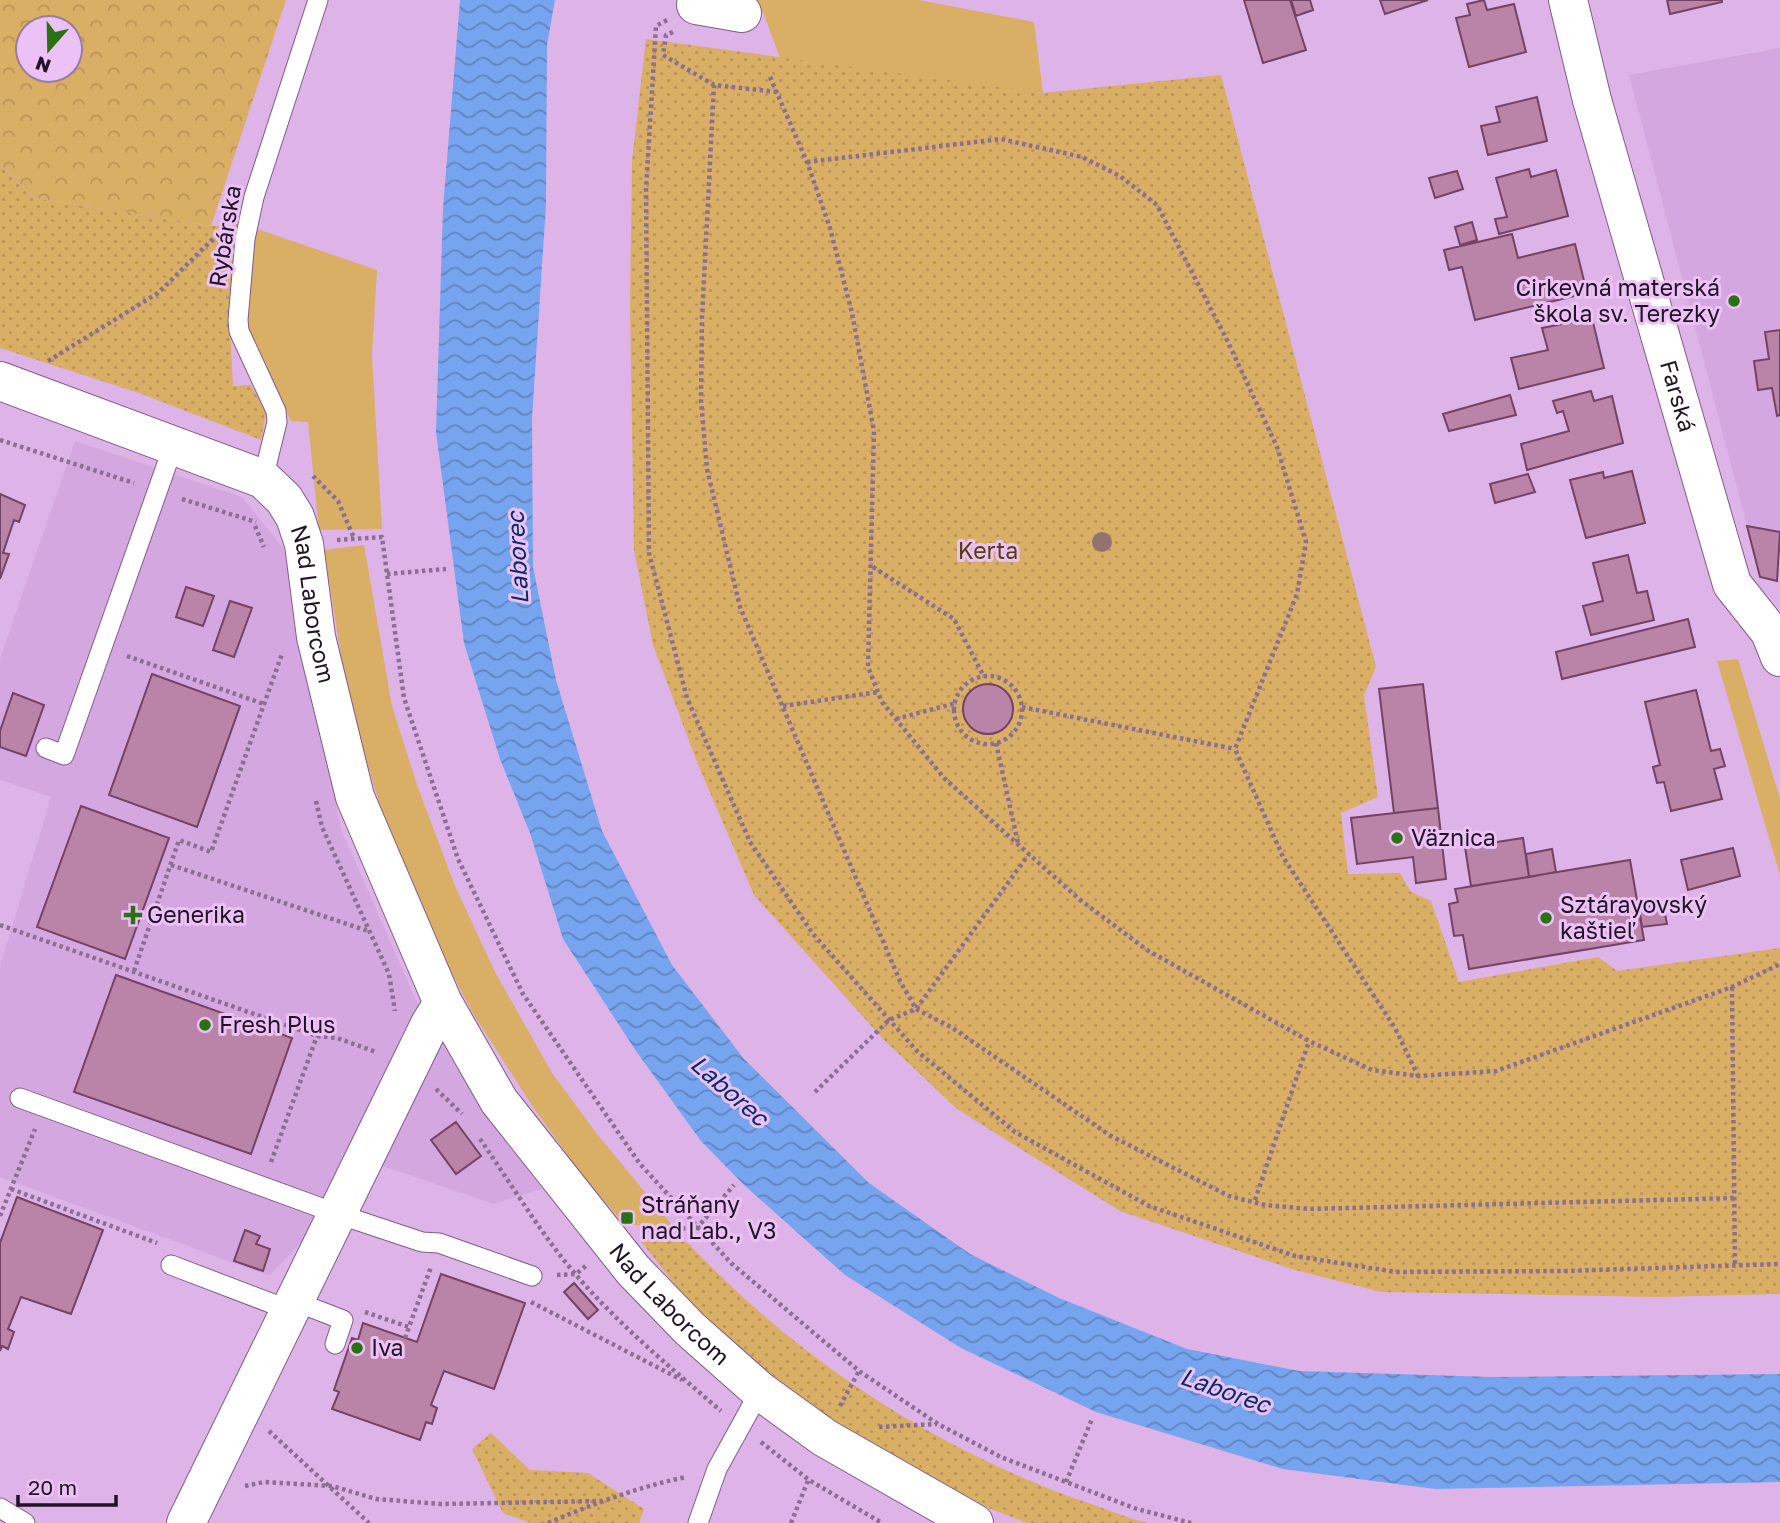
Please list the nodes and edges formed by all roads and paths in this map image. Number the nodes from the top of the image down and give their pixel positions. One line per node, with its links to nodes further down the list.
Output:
1 (318, 0): 9 (lane, Rybárska)
2 (1568, 0): 18 (street, Farská)
3 (696, 3): 4 (street); 6 (path); 41 (path)
4 (742, 13)
5 (770, 77): 7 (path)
6 (714, 85): 7 (path); 25 (path)
7 (777, 92): 8 (path)
8 (807, 162): 15 (path); 30 (path)
9 (254, 197): 10 (path); 13 (lane, Rybárska)
10 (39, 367)
11 (0, 382): 12 (street, Nad Laborcom)
12 (174, 444): 13 (street, Nad Laborcom); 20 (lane)
13 (263, 479): 14 (street, Nad Laborcom)
14 (304, 544): 17 (path); 39 (street, Nad Laborcom)
15 (872, 567): 21 (path); 22 (path)
16 (446, 569): 17 (path)
17 (387, 574): 56 (path)
18 (1777, 642)
19 (285, 647): 24 (path)
20 (103, 648): 24 (path); 29 (lane)
21 (984, 677): 23 (path); 26 (path)
22 (878, 692): 25 (path); 27 (path)
23 (956, 703): 27 (path); 28 (path)
24 (264, 704): 33 (path)
25 (783, 706): 40 (path)
26 (1022, 707): 28 (path); 30 (path)
27 (896, 719): 31 (path)
28 (996, 743): 31 (path)
29 (46, 748)
30 (1235, 749): 45 (path)
31 (1018, 844): 32 (path)
32 (1029, 854): 40 (path); 43 (path)
33 (170, 865): 35 (path); 37 (path)
34 (0, 925): 37 (path)
35 (368, 931)
36 (1780, 964): 38 (path)
37 (134, 971): 42 (path)
38 (1732, 987): 45 (path); 52 (path)
39 (443, 1003): 54 (street); 70 (street, Nad Laborcom)
40 (916, 1009): 41 (path); 53 (path)
41 (889, 1020): 46 (path); 61 (path)
42 (317, 1036): 44 (path); 50 (path)
43 (1308, 1041): 45 (path); 53 (path)
44 (388, 1056)
45 (1418, 1076)
46 (815, 1092)
47 (20, 1098): 48 (lane)
48 (44, 1106): 50 (lane); 51 (path)
49 (734, 1185): 56 (path)
50 (262, 1186): 54 (lane)
51 (11, 1189): 55 (path); 58 (path)
52 (1735, 1198): 53 (path); 61 (path)
53 (1255, 1200)
54 (338, 1214): 57 (lane); 63 (street)
55 (0, 1216)
56 (697, 1228): 74 (path)
57 (439, 1243): 62 (lane); 65 (path)
58 (162, 1245)
59 (1780, 1264): 61 (path)
60 (171, 1265): 63 (lane)
61 (1735, 1265)
62 (531, 1276)
63 (291, 1306): 67 (lane); 78 (street)
64 (360, 1310): 65 (path)
65 (409, 1327): 66 (path)
66 (405, 1338)
67 (335, 1343)
68 (609, 1344): 69 (path)
69 (687, 1382)
70 (760, 1391): 82 (lane); 83 (street, Nad Laborcom)
71 (1092, 1419): 74 (path)
72 (267, 1429): 75 (path)
73 (690, 1469): 76 (path)
74 (1066, 1482): 84 (path)
75 (332, 1486): 76 (path); 78 (path); 80 (path)
76 (602, 1501): 81 (path)
77 (0, 1508): 79 (lane)
78 (192, 1509)
79 (25, 1523)
80 (369, 1523)
81 (548, 1523)
82 (698, 1523)
83 (974, 1523)
84 (1191, 1523)

